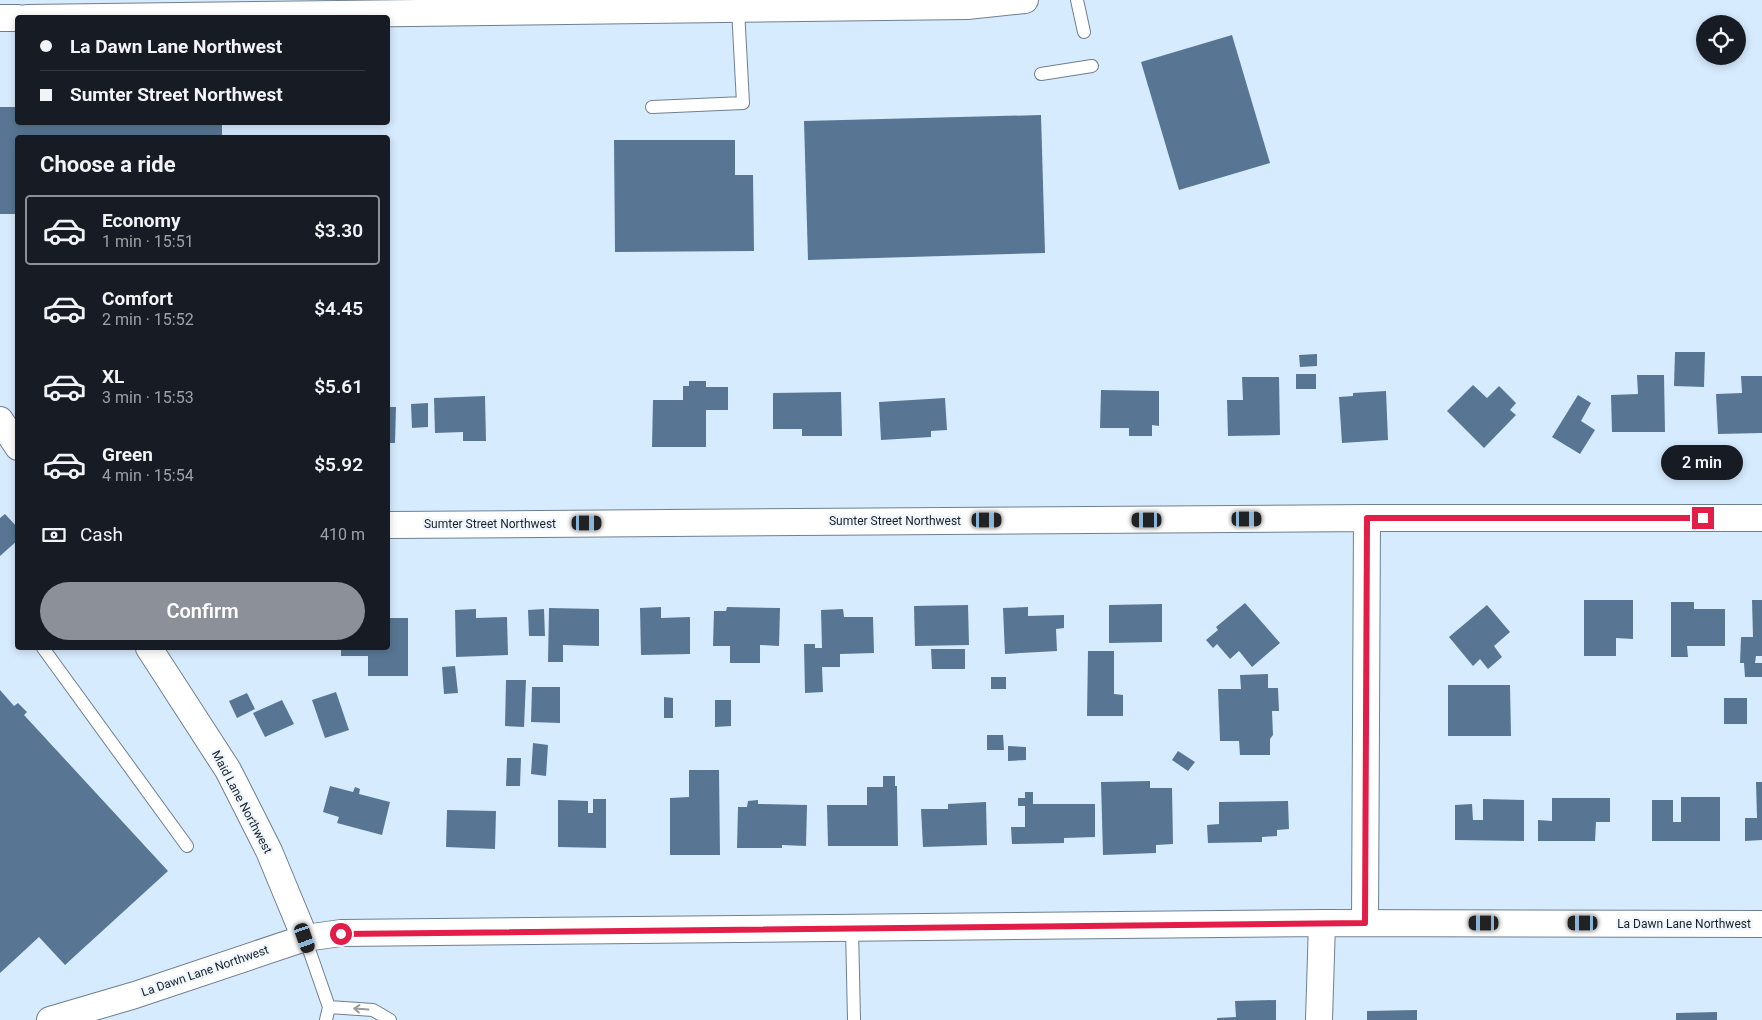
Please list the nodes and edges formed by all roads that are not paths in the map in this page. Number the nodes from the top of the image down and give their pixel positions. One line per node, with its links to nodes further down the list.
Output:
1 (1025, 0): 3 (street)
2 (1077, 0): 9 (lane)
3 (861, 4): 4 (street)
4 (738, 9): 5 (street); 12 (lane)
5 (347, 10): 6 (street)
6 (147, 15)
7 (0, 18): 8 (street)
8 (15, 18)
9 (1084, 32)
10 (1092, 66): 11 (lane)
11 (1041, 74)
12 (652, 107)
13 (0, 420): 14 (street)
14 (15, 442)
15 (1367, 518): 16 (street, Sumter Street Northwest); 17 (street, Sumter Street Northwest); 22 (street)
16 (1762, 518)
17 (390, 525)
18 (44, 650): 20 (lane)
19 (150, 650): 25 (street, Maid Lane Northwest)
20 (187, 846)
21 (1322, 923): 22 (street, La Dawn Lane Northwest); 24 (street, La Dawn Lane Northwest); 31 (street)
22 (1365, 923): 23 (street, La Dawn Lane Northwest)
23 (1762, 924)
24 (852, 928): 25 (street, La Dawn Lane Northwest); 30 (lane)
25 (305, 938): 26 (lane); 27 (street, La Dawn Lane Northwest)
26 (329, 1007): 28 (lane); 29 (lane, one-way to 26)
27 (50, 1020)
28 (326, 1020)
29 (390, 1020)
30 (854, 1020)
31 (1319, 1020)

